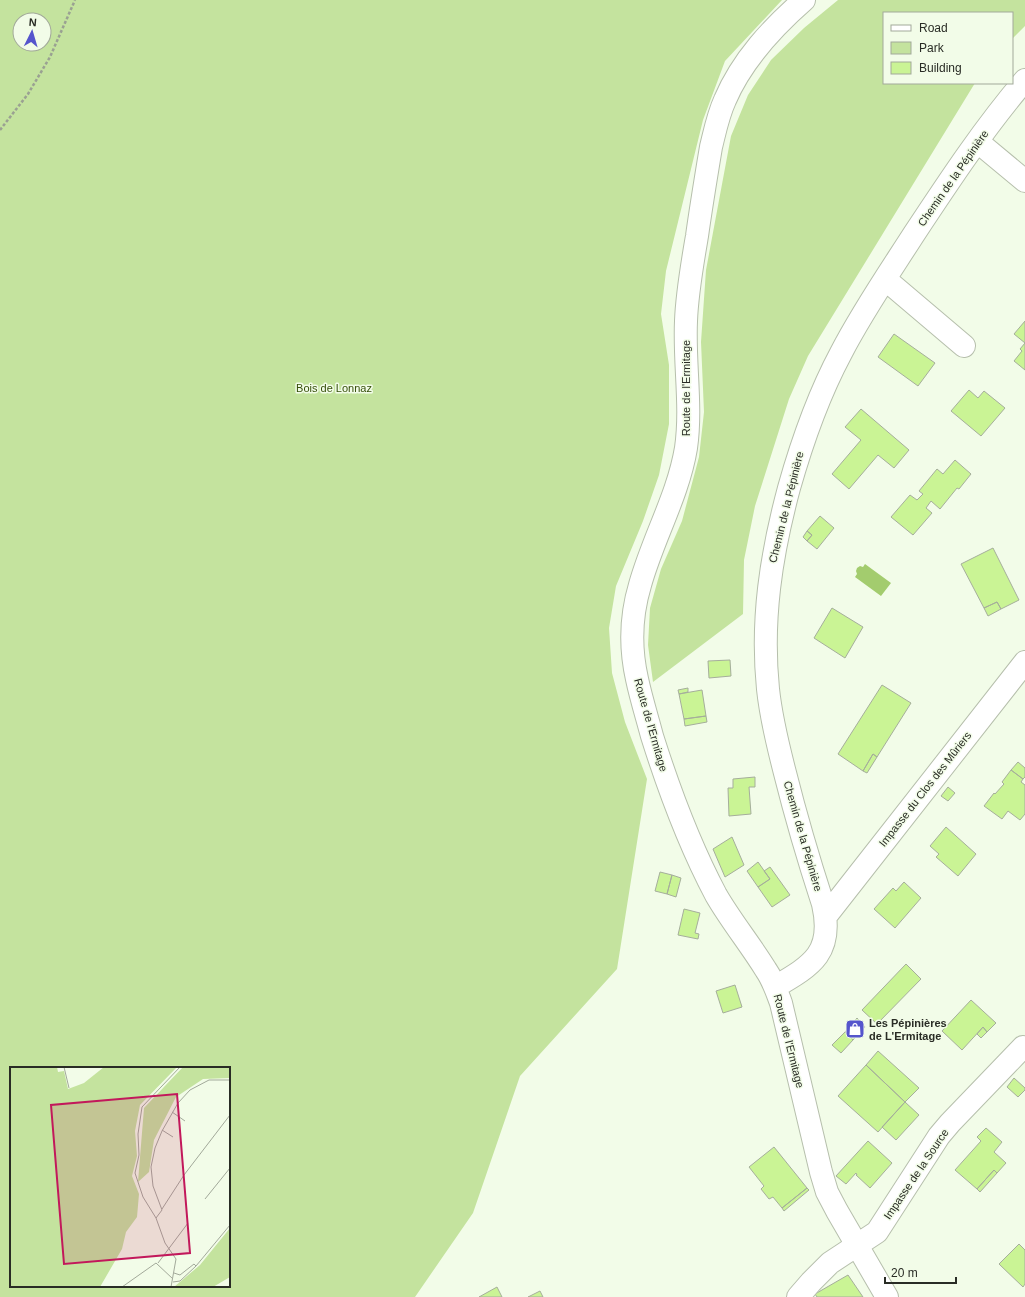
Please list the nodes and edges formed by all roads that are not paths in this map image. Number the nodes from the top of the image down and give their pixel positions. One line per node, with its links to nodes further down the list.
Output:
1 (804, 0): 9 (street, Route de l'Ermitage)
2 (1025, 80): 3 (street, Chemin de la Pépinière)
3 (978, 142): 4 (street); 5 (street, Chemin de la Pépinière)
4 (1025, 181)
5 (885, 279): 6 (street); 8 (street, Chemin de la Pépinière)
6 (964, 346)
7 (1025, 662): 8 (street, Impasse du Clos des Mûriers)
8 (826, 916): 9 (street, Chemin de la Pépinière)
9 (775, 987): 11 (street, Route de l'Ermitage)
10 (1023, 1047): 11 (street, Impasse de la Source)
11 (857, 1245): 12 (street, Impasse de la Source); 13 (street, Route de l'Ermitage)
12 (798, 1297)
13 (887, 1297)

